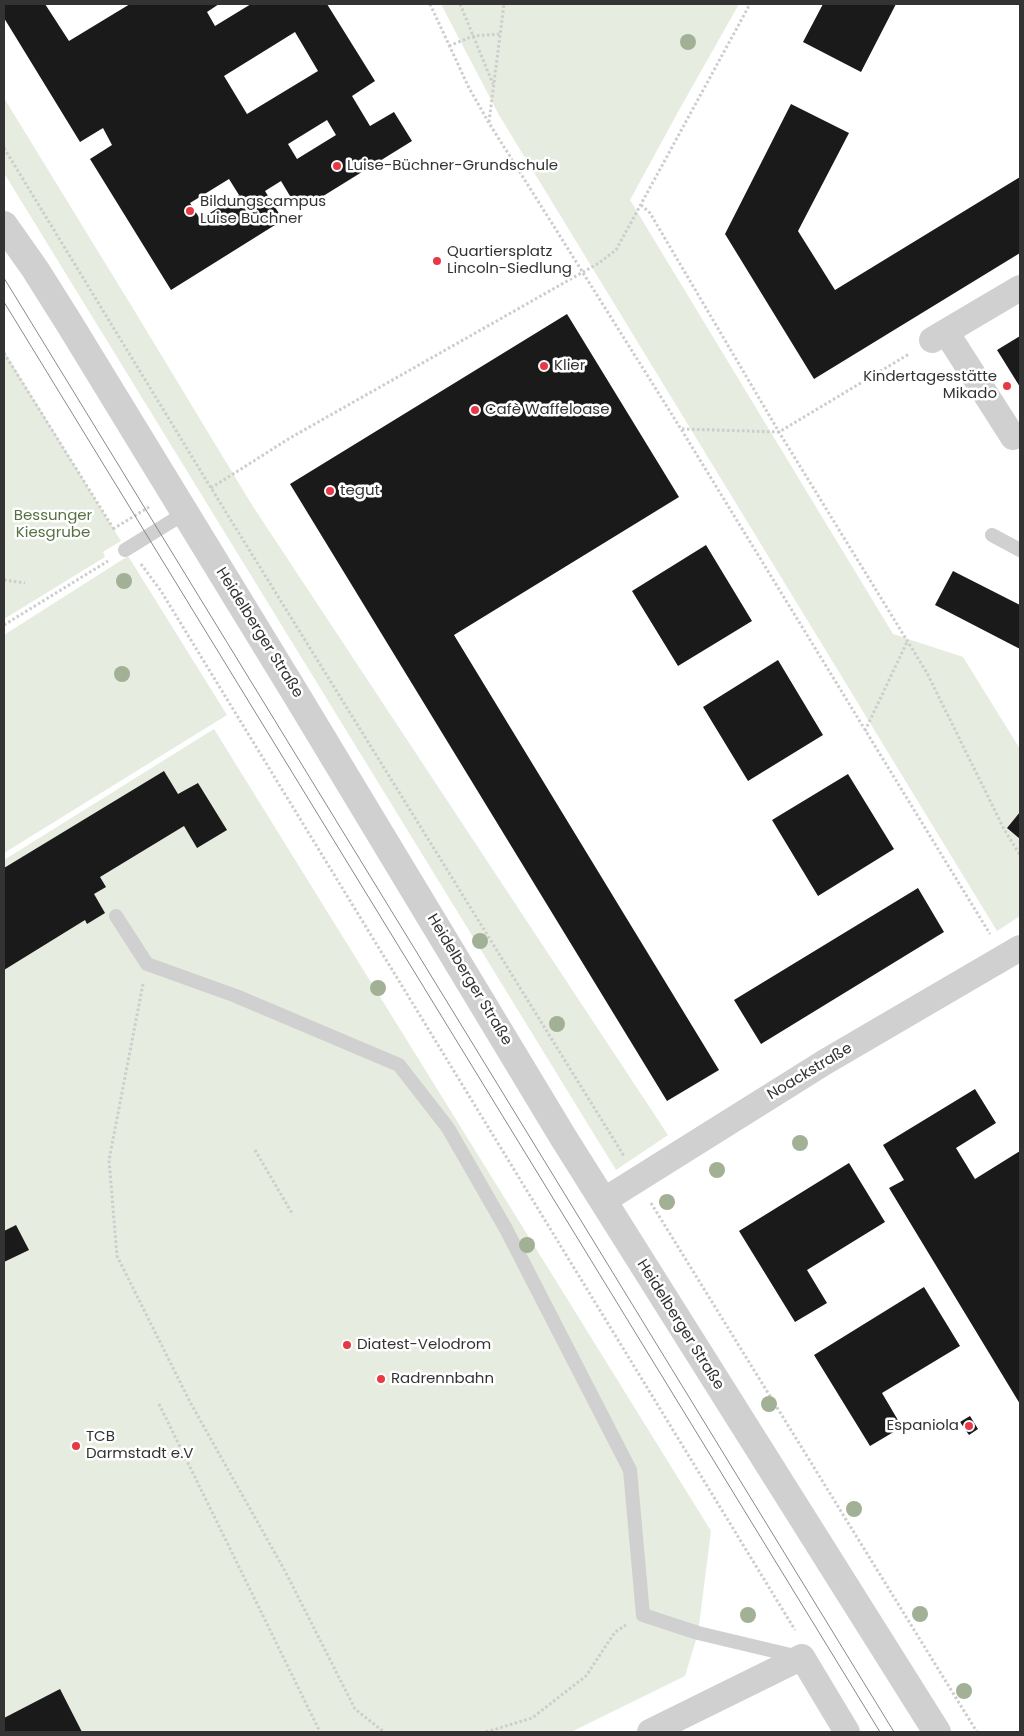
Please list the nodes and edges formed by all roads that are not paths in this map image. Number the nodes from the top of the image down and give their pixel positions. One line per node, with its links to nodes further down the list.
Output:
1 (4, 225): 4 (street, Heidelberger Straße)
2 (1020, 288): 3 (street)
3 (1017, 442)
4 (178, 503): 6 (lane); 10 (street, Heidelberger Straße)
5 (992, 536): 7 (lane)
6 (127, 549)
7 (1020, 550)
8 (116, 916): 11 (lane)
9 (1013, 953): 10 (street, Noackstraße)
10 (603, 1201): 14 (street, Heidelberger Straße)
11 (802, 1657): 12 (street); 13 (street)
12 (650, 1732)
13 (847, 1732)
14 (937, 1732)

